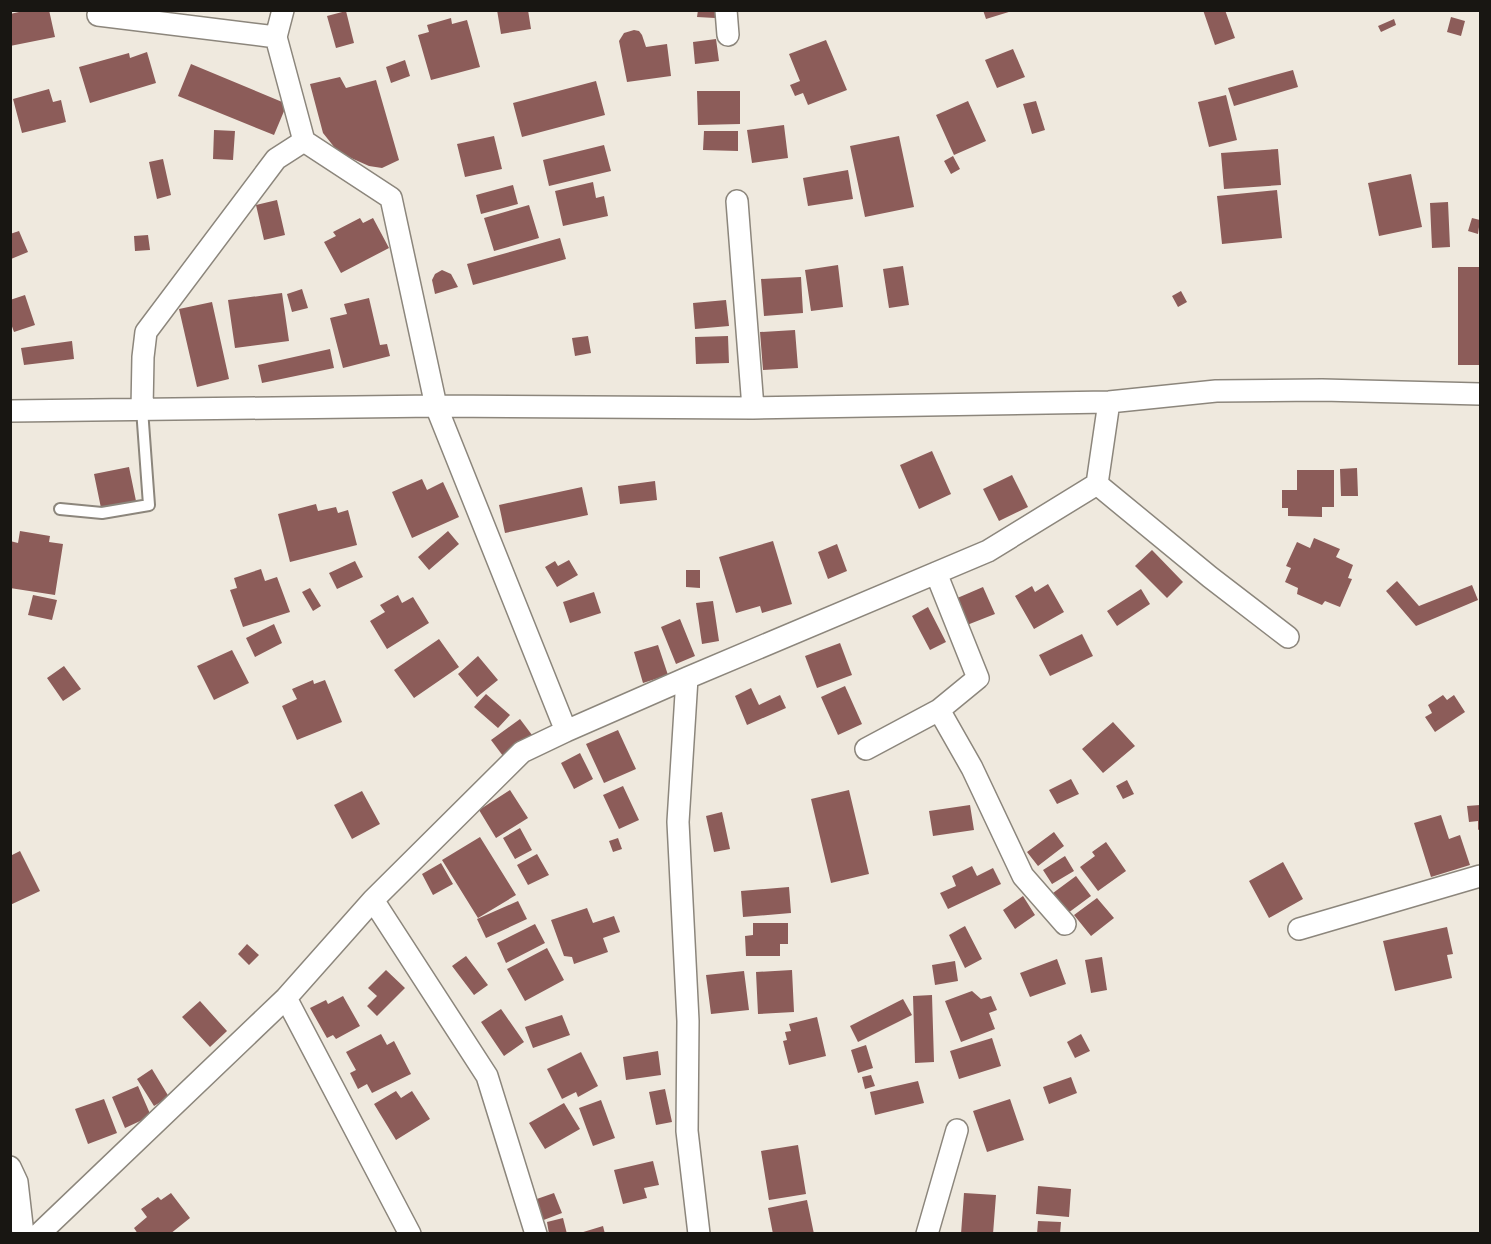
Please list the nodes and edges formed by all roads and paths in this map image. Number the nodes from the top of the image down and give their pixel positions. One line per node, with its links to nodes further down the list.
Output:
1 (283, 10): 5 (street)
2 (726, 10): 4 (street)
3 (98, 15): 5 (street)
4 (728, 35)
5 (276, 37): 6 (street)
6 (304, 141): 10 (street); 12 (street)
7 (737, 201): 11 (street)
8 (1480, 394): 9 (street)
9 (1109, 402): 11 (street); 14 (street)
10 (436, 406): 11 (street); 12 (street); 20 (street)
11 (753, 408)
12 (142, 409): 13 (street); 15 (lane)
13 (10, 411)
14 (1097, 484): 16 (street); 17 (street)
15 (60, 509)
16 (936, 573): 18 (street); 19 (street)
17 (1288, 638)
18 (687, 678): 20 (street); 33 (street)
19 (939, 710): 21 (street); 24 (street)
20 (566, 731): 23 (street)
21 (866, 749)
22 (1480, 876): 25 (street)
23 (373, 900): 26 (street); 32 (street)
24 (1065, 924)
25 (1299, 929)
26 (286, 998): 30 (street); 31 (street)
27 (957, 1130): 34 (street)
28 (10, 1167): 29 (street)
29 (23, 1233)
30 (39, 1233)
31 (410, 1233)
32 (536, 1233)
33 (699, 1233)
34 (927, 1233)

